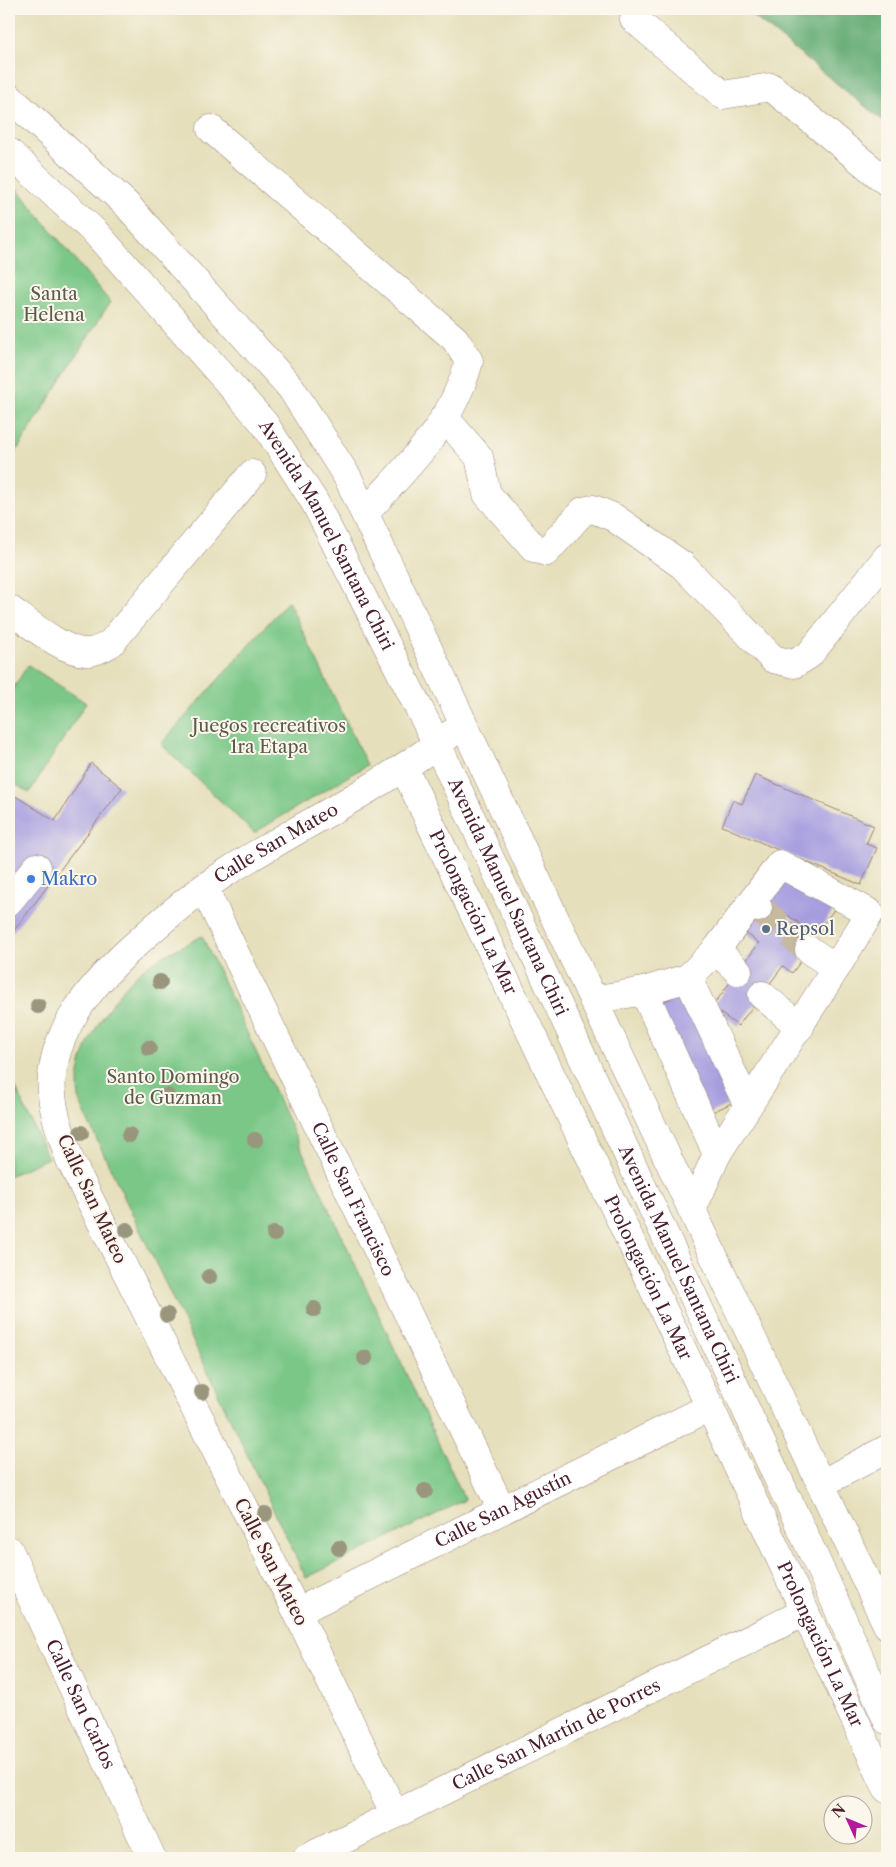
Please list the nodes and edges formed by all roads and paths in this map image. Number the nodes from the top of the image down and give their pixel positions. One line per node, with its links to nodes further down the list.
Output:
1 (634, 19): 5 (street)
2 (9, 97): 8 (street, Avenida Manuel Santana Chiri)
3 (211, 129): 6 (street)
4 (9, 152): 12 (street, Avenida Manuel Santana Chiri)
5 (887, 182)
6 (444, 417): 8 (street); 9 (street)
7 (252, 474): 10 (street)
8 (365, 513): 11 (street, Avenida Manuel Santana Chiri)
9 (887, 557)
10 (9, 609)
11 (463, 724): 12 (street, Calle San Mateo); 24 (street, Avenida Manuel Santana Chiri)
12 (437, 744): 13 (street, Calle San Mateo); 37 (street, Avenida Manuel Santana Chiri)
13 (404, 768): 15 (street, Calle San Mateo); 29 (street, Prolongación La Mar)
14 (37, 867): 16 (street)
15 (204, 888): 32 (street, Calle San Francisco); 34 (street, Calle San Mateo)
16 (9, 901)
17 (716, 950): 19 (street); 20 (street); 21 (street)
18 (809, 950): 19 (street)
19 (836, 968): 25 (street)
20 (738, 971)
21 (688, 978): 22 (street); 26 (street)
22 (644, 990): 24 (street); 27 (street)
23 (762, 995): 25 (street)
24 (593, 1000): 28 (street, Avenida Manuel Santana Chiri)
25 (800, 1027): 26 (street)
26 (748, 1106): 27 (street)
27 (717, 1154): 28 (street)
28 (692, 1210): 31 (street, Avenida Manuel Santana Chiri)
29 (710, 1407): 32 (street, Calle San Agustín); 35 (street, Prolongación La Mar)
30 (887, 1449): 31 (street)
31 (821, 1484): 36 (street, Avenida Manuel Santana Chiri)
32 (502, 1510): 34 (street, Calle San Agustín)
33 (9, 1550): 40 (street, Calle San Carlos)
34 (296, 1612): 39 (street, Calle San Mateo)
35 (805, 1612): 38 (street, Prolongación La Mar); 39 (street, Calle San Martín de Porres)
36 (887, 1625)
37 (887, 1720)
38 (887, 1789)
39 (395, 1815): 41 (street, Calle San Martín de Porres)
40 (152, 1858)
41 (307, 1858)

